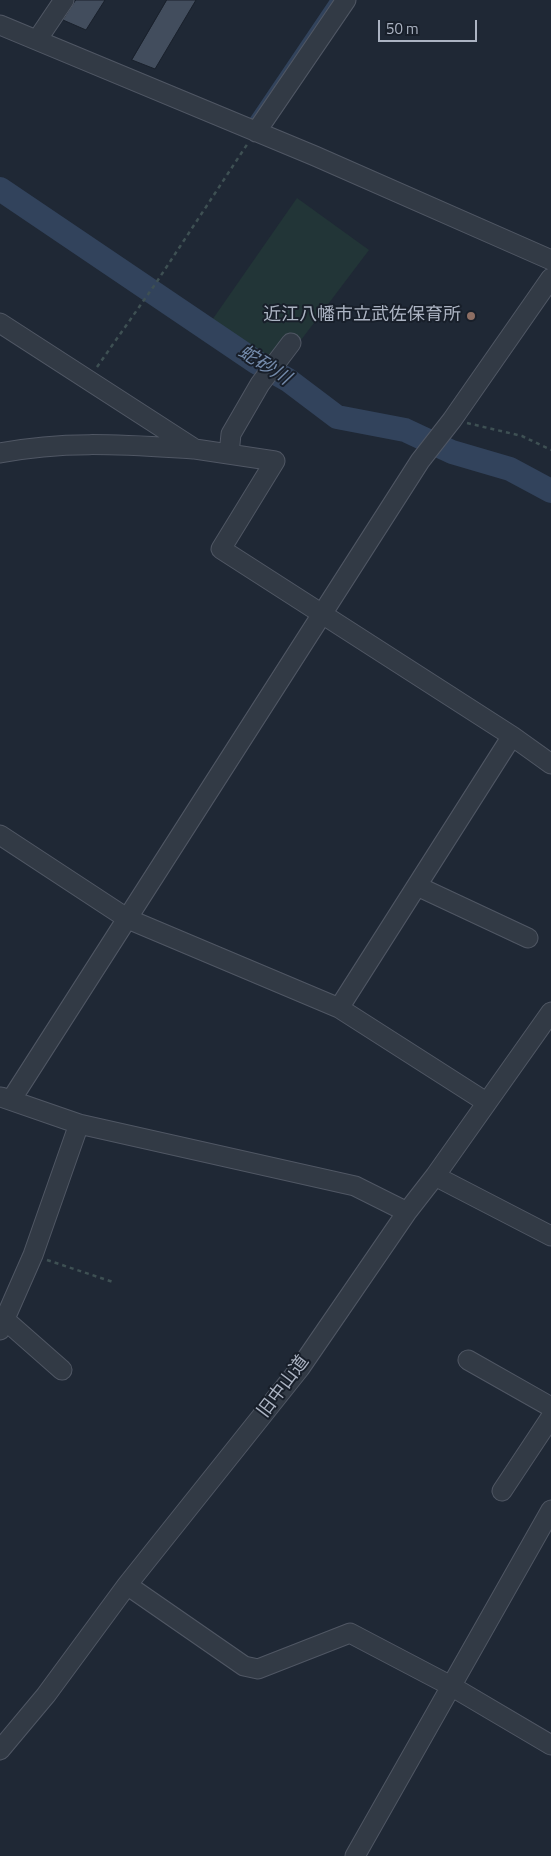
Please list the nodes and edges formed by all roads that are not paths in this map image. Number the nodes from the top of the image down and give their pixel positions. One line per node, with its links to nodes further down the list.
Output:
1 (64, 0): 4 (street)
2 (346, 0): 5 (street)
3 (0, 25): 4 (street)
4 (37, 40): 5 (street)
5 (256, 132): 6 (street)
6 (551, 260)
7 (551, 278): 13 (street)
8 (0, 323): 10 (street)
9 (291, 343): 12 (street)
10 (195, 449): 11 (street); 12 (street)
11 (0, 453)
12 (229, 454): 13 (street)
13 (322, 614): 14 (street); 18 (street)
14 (512, 736): 15 (street); 17 (street)
15 (551, 764)
16 (0, 835): 18 (street)
17 (417, 886): 19 (street); 20 (street)
18 (128, 919): 20 (street); 22 (street)
19 (528, 938)
20 (339, 1008): 23 (street)
21 (551, 1012): 23 (street, 旧中山道)
22 (6, 1098): 24 (street)
23 (486, 1102): 25 (street, 旧中山道)
24 (79, 1124): 26 (street); 28 (street)
25 (435, 1176): 26 (street, 旧中山道); 27 (street)
26 (407, 1212): 35 (street, 旧中山道)
27 (551, 1236)
28 (2, 1324): 30 (street)
29 (468, 1360): 31 (street)
30 (62, 1370)
31 (551, 1407)
32 (551, 1417): 33 (street)
33 (502, 1491)
34 (551, 1510): 36 (street)
35 (127, 1585): 36 (street); 38 (street, 旧中山道)
36 (451, 1686): 37 (street); 39 (street)
37 (551, 1745)
38 (0, 1750)
39 (355, 1856)

